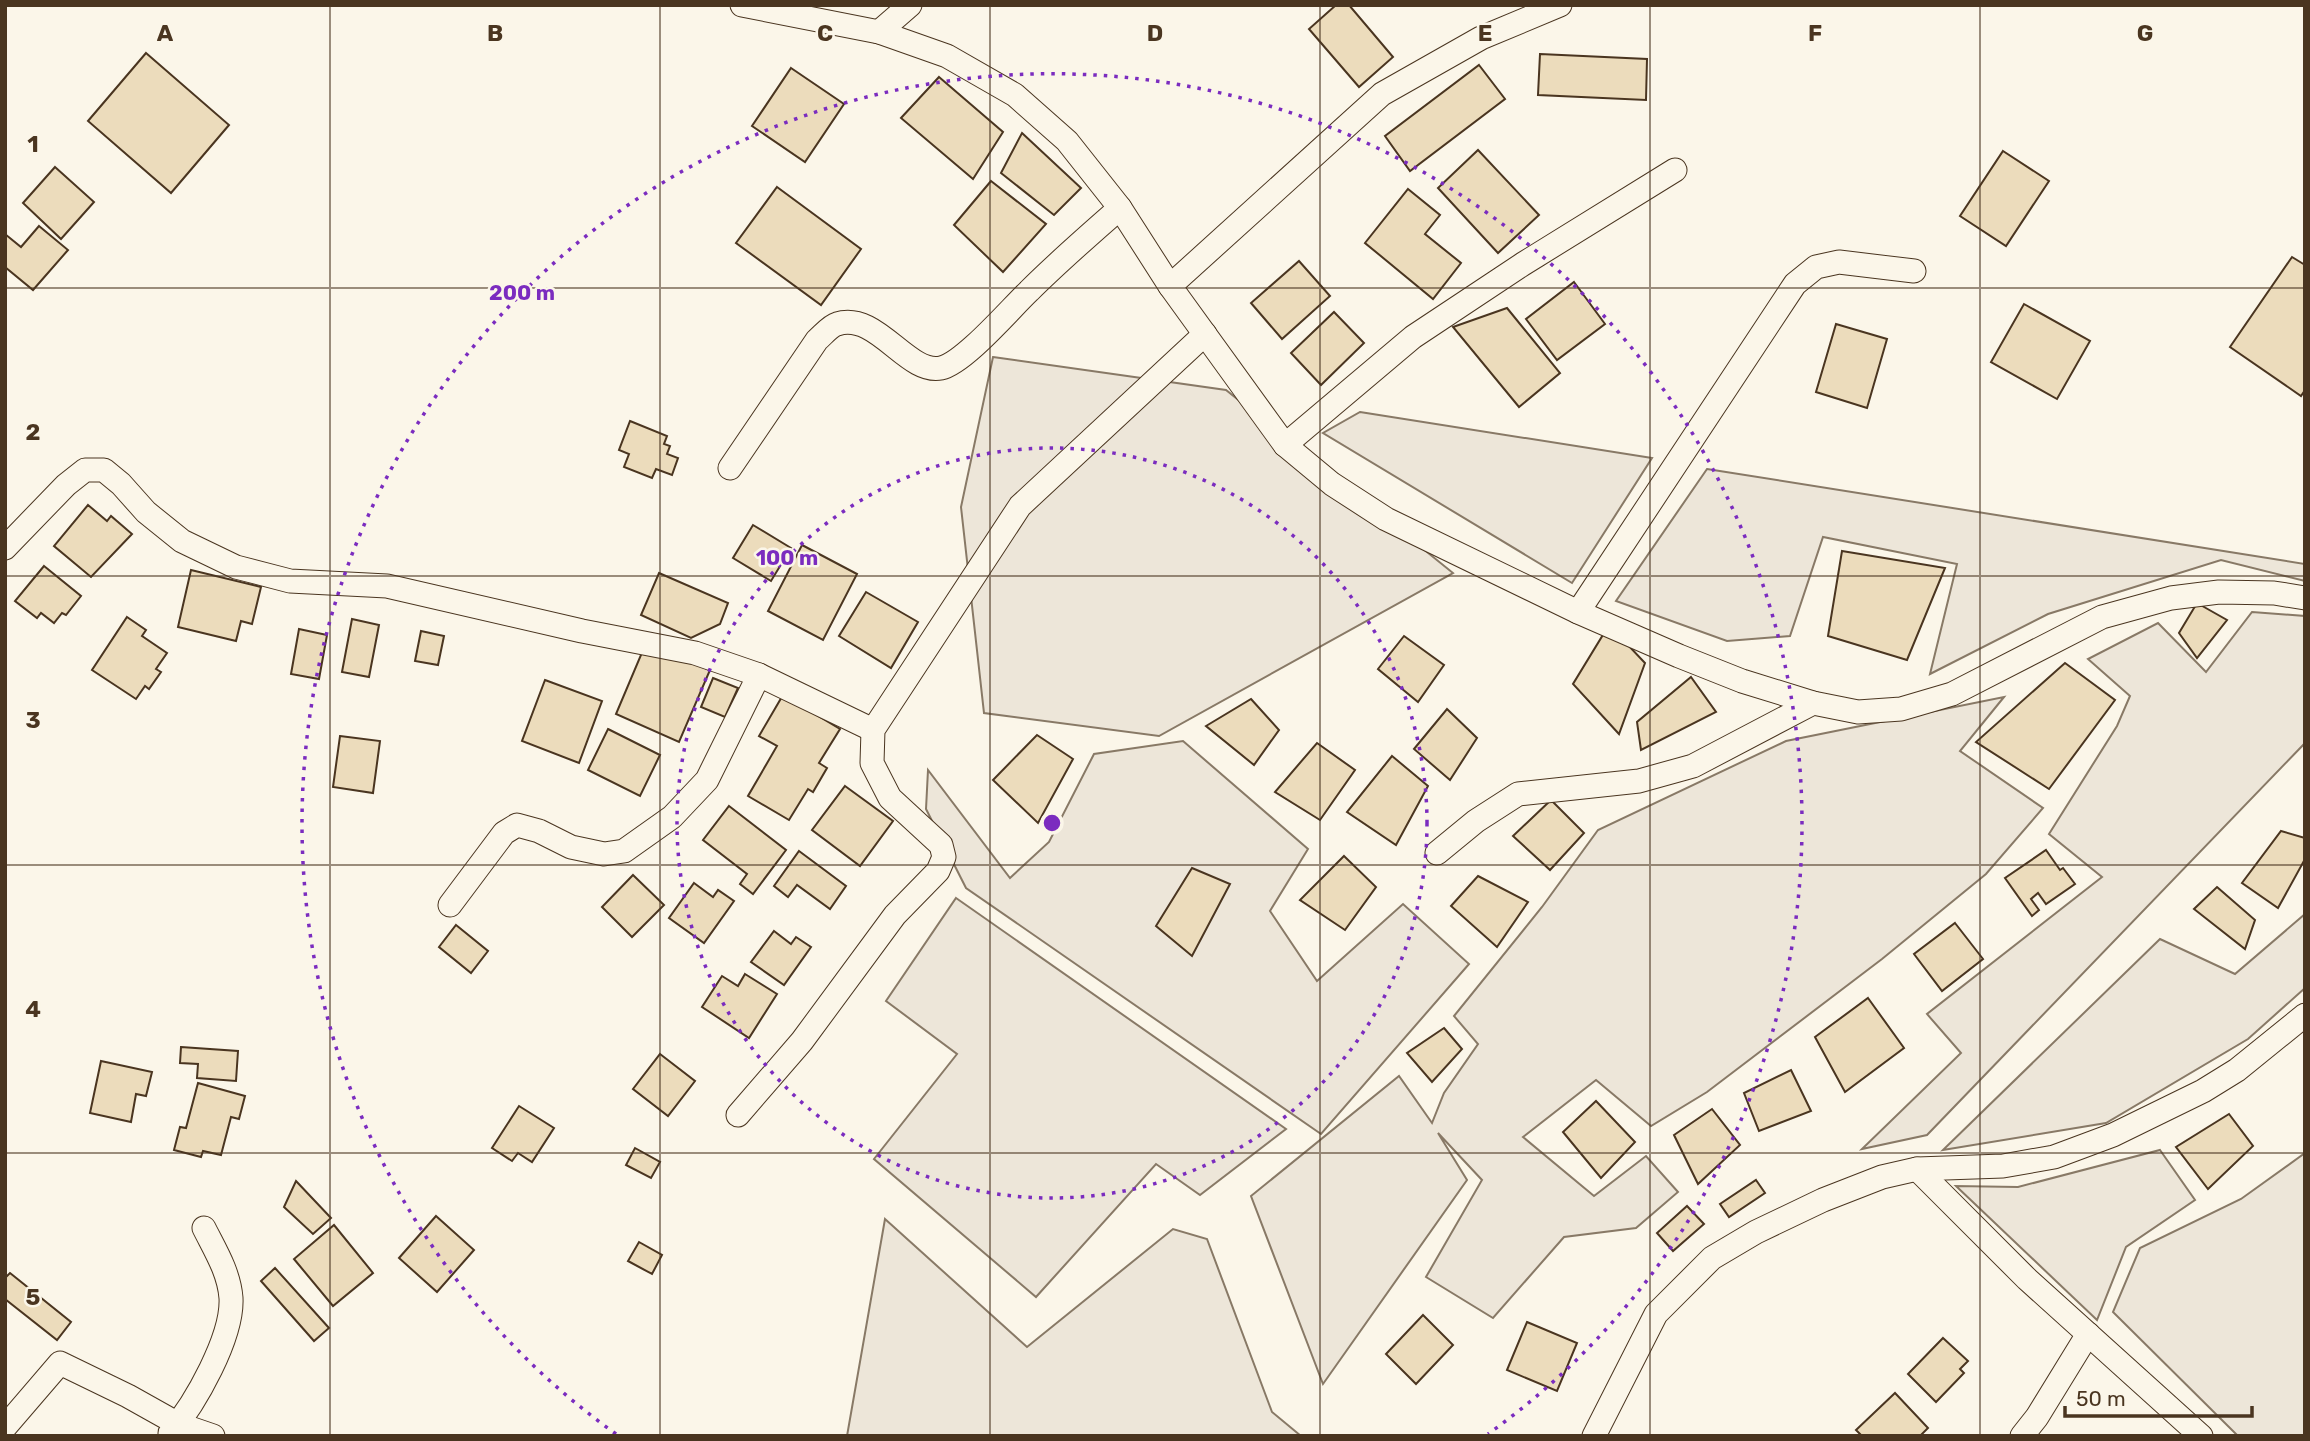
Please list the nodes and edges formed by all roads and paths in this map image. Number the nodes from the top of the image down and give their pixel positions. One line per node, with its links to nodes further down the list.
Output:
1 (742, 5): 4 (street)
2 (910, 5): 4 (street)
3 (1560, 5): 8 (street)
4 (879, 32): 6 (street)
5 (1675, 170): 10 (street)
6 (1120, 208): 8 (street); 11 (street)
7 (1914, 271): 14 (street)
8 (1170, 286): 9 (street)
9 (1205, 334): 10 (street); 17 (street)
10 (1285, 444): 14 (street)
11 (730, 468)
12 (5, 548): 15 (street)
13 (2305, 598): 16 (street)
14 (1578, 611): 16 (street)
15 (759, 675): 17 (street); 19 (street)
16 (1813, 703): 18 (street)
17 (873, 730): 21 (street)
18 (1437, 853)
19 (450, 905)
20 (2305, 1015): 22 (street)
21 (738, 1115)
22 (1917, 1169): 24 (street); 28 (street)
23 (204, 1228): 26 (street)
24 (2088, 1334): 29 (street); 30 (street)
25 (5, 1427): 26 (street)
26 (173, 1430): 27 (street)
27 (213, 1436)
28 (1594, 1436)
29 (2022, 1436)
30 (2201, 1436)

